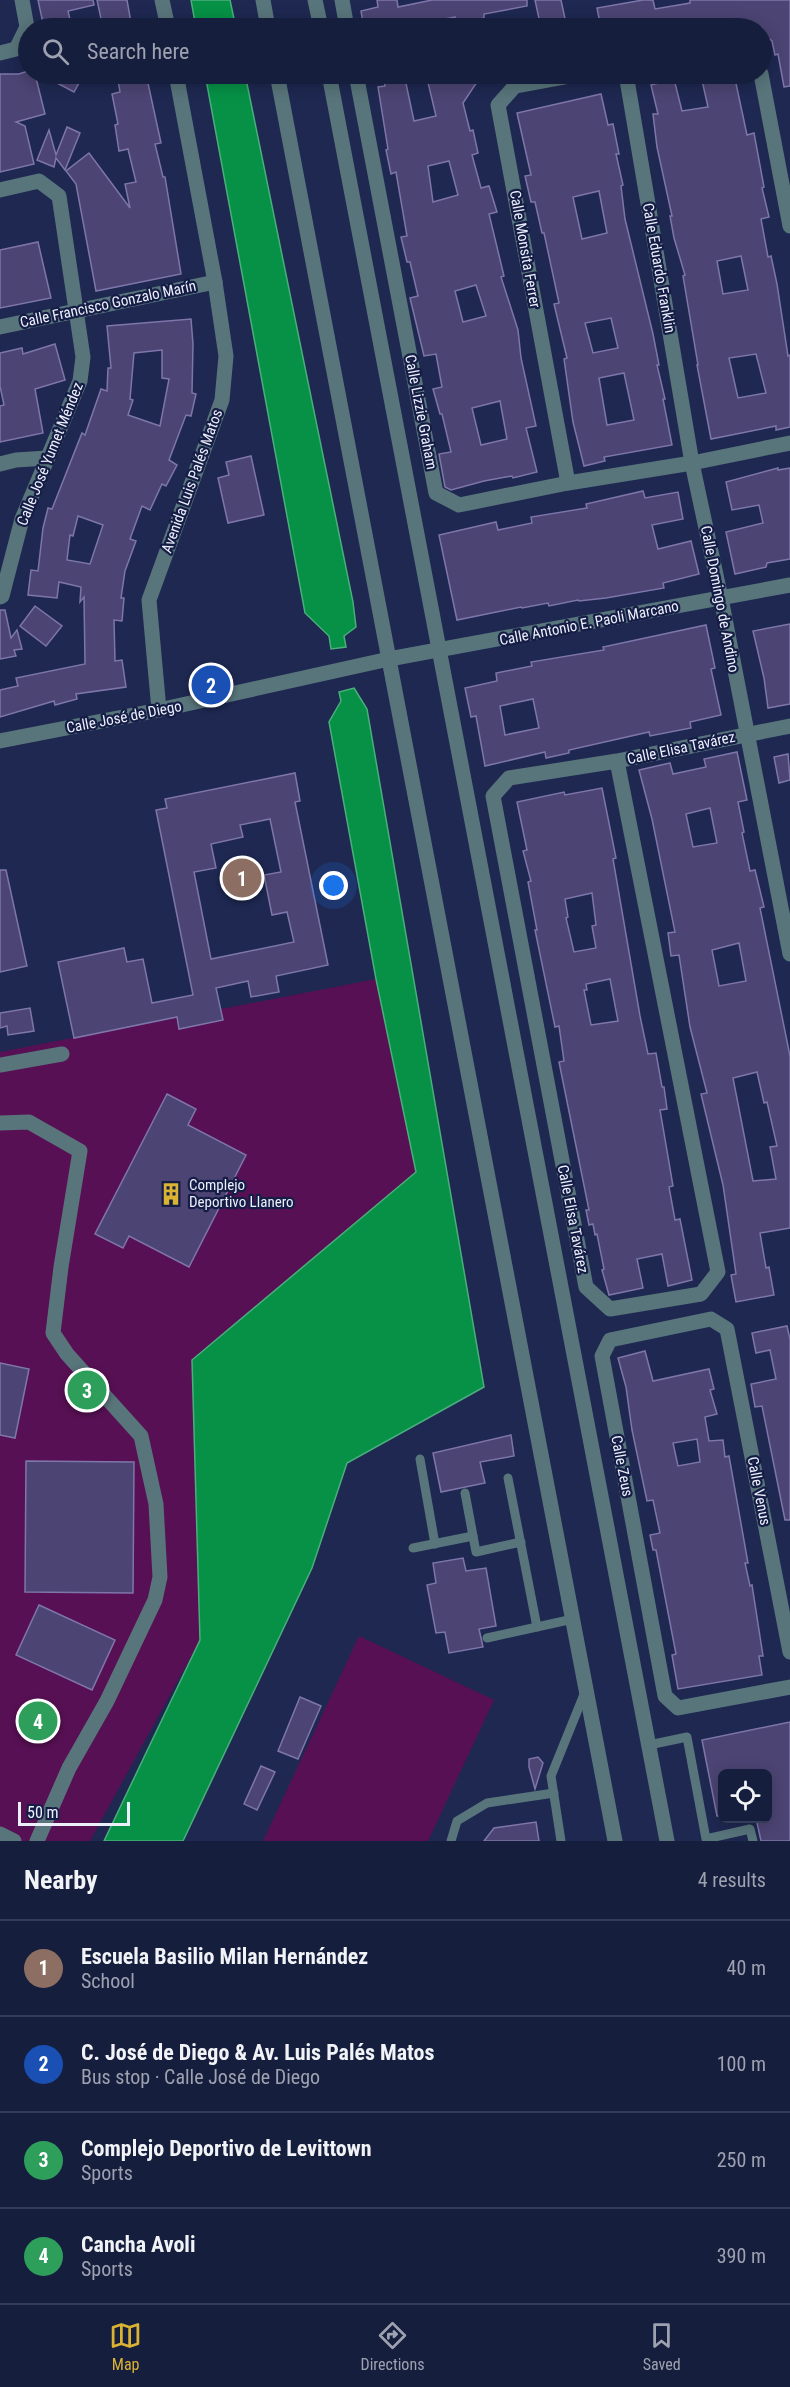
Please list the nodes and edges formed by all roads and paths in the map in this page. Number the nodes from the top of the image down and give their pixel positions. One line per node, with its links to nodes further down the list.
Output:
1 (22, 0): 6 (street)
2 (162, 0): 7 (street)
3 (263, 0): 8 (street)
4 (315, 0): 9 (street)
5 (342, 0): 10 (street)
6 (25, 18)
7 (166, 18)
8 (266, 18)
9 (319, 18)
10 (345, 18)
11 (18, 45): 12 (street)
12 (0, 52)
13 (178, 84): 22 (street, Avenida Luis Palés Matos)
14 (279, 84): 34 (street)
15 (331, 84): 33 (street)
16 (358, 84): 29 (street, Calle Lizzie Graham)
17 (526, 84): 29 (street, Calle Monsita Ferrer)
18 (628, 84): 27 (street, Calle Eduardo Franklin)
19 (763, 84): 21 (street)
20 (0, 190): 23 (street, Calle José Yumet Méndez)
21 (790, 226)
22 (215, 282): 23 (street, Calle Francisco Gonzalo Marín); 35 (street, Avenida Luis Palés Matos)
23 (77, 309): 24 (street, Calle Francisco Gonzalo Marín); 26 (street, Calle José Yumet Méndez)
24 (0, 327)
25 (790, 442): 27 (street)
26 (47, 458): 28 (street); 31 (street, Calle José Yumet Méndez)
27 (692, 463): 29 (street, Calle Lizzie Graham); 32 (street, Calle Domingo de Andino)
28 (0, 464)
29 (568, 483)
30 (790, 585): 32 (street, Calle Antonio E. Paoli Marcano)
31 (0, 597)
32 (721, 598): 33 (street, Calle Antonio E. Paoli Marcano); 37 (street, Calle Domingo de Andino)
33 (439, 651): 34 (street, Calle Antonio E. Paoli Marcano); 58 (street)
34 (389, 659): 35 (street, Calle José de Diego); 52 (street)
35 (159, 710): 38 (street, Calle José de Diego)
36 (790, 726): 37 (street)
37 (746, 734): 39 (street, Calle Elisa Tavárez); 40 (street, Calle Domingo de Andino)
38 (0, 741)
39 (617, 761): 39 (street, Calle Elisa Tavárez)
40 (790, 954)
41 (62, 1054): 42 (street)
42 (0, 1065)
43 (0, 1123): 62 (street)
44 (728, 1329): 55 (street, Calle Venus); 56 (street, Calle Zeus)
45 (420, 1459): 50 (lane)
46 (508, 1478): 49 (lane)
47 (465, 1493): 48 (lane)
48 (473, 1536): 49 (lane); 50 (lane)
49 (520, 1542): 53 (lane)
50 (435, 1544): 51 (lane)
51 (413, 1548)
52 (573, 1619): 53 (lane); 57 (street)
53 (537, 1627): 54 (lane)
54 (487, 1638)
55 (790, 1653)
56 (790, 1687)
57 (586, 1689): 59 (lane); 65 (street)
58 (649, 1745): 66 (street); 67 (lane)
59 (554, 1793): 63 (lane); 64 (lane)
60 (0, 1834): 61 (street)
61 (14, 1841)
62 (37, 1841)
63 (451, 1841)
64 (561, 1841)
65 (615, 1841)
66 (667, 1841)
67 (753, 1841)

